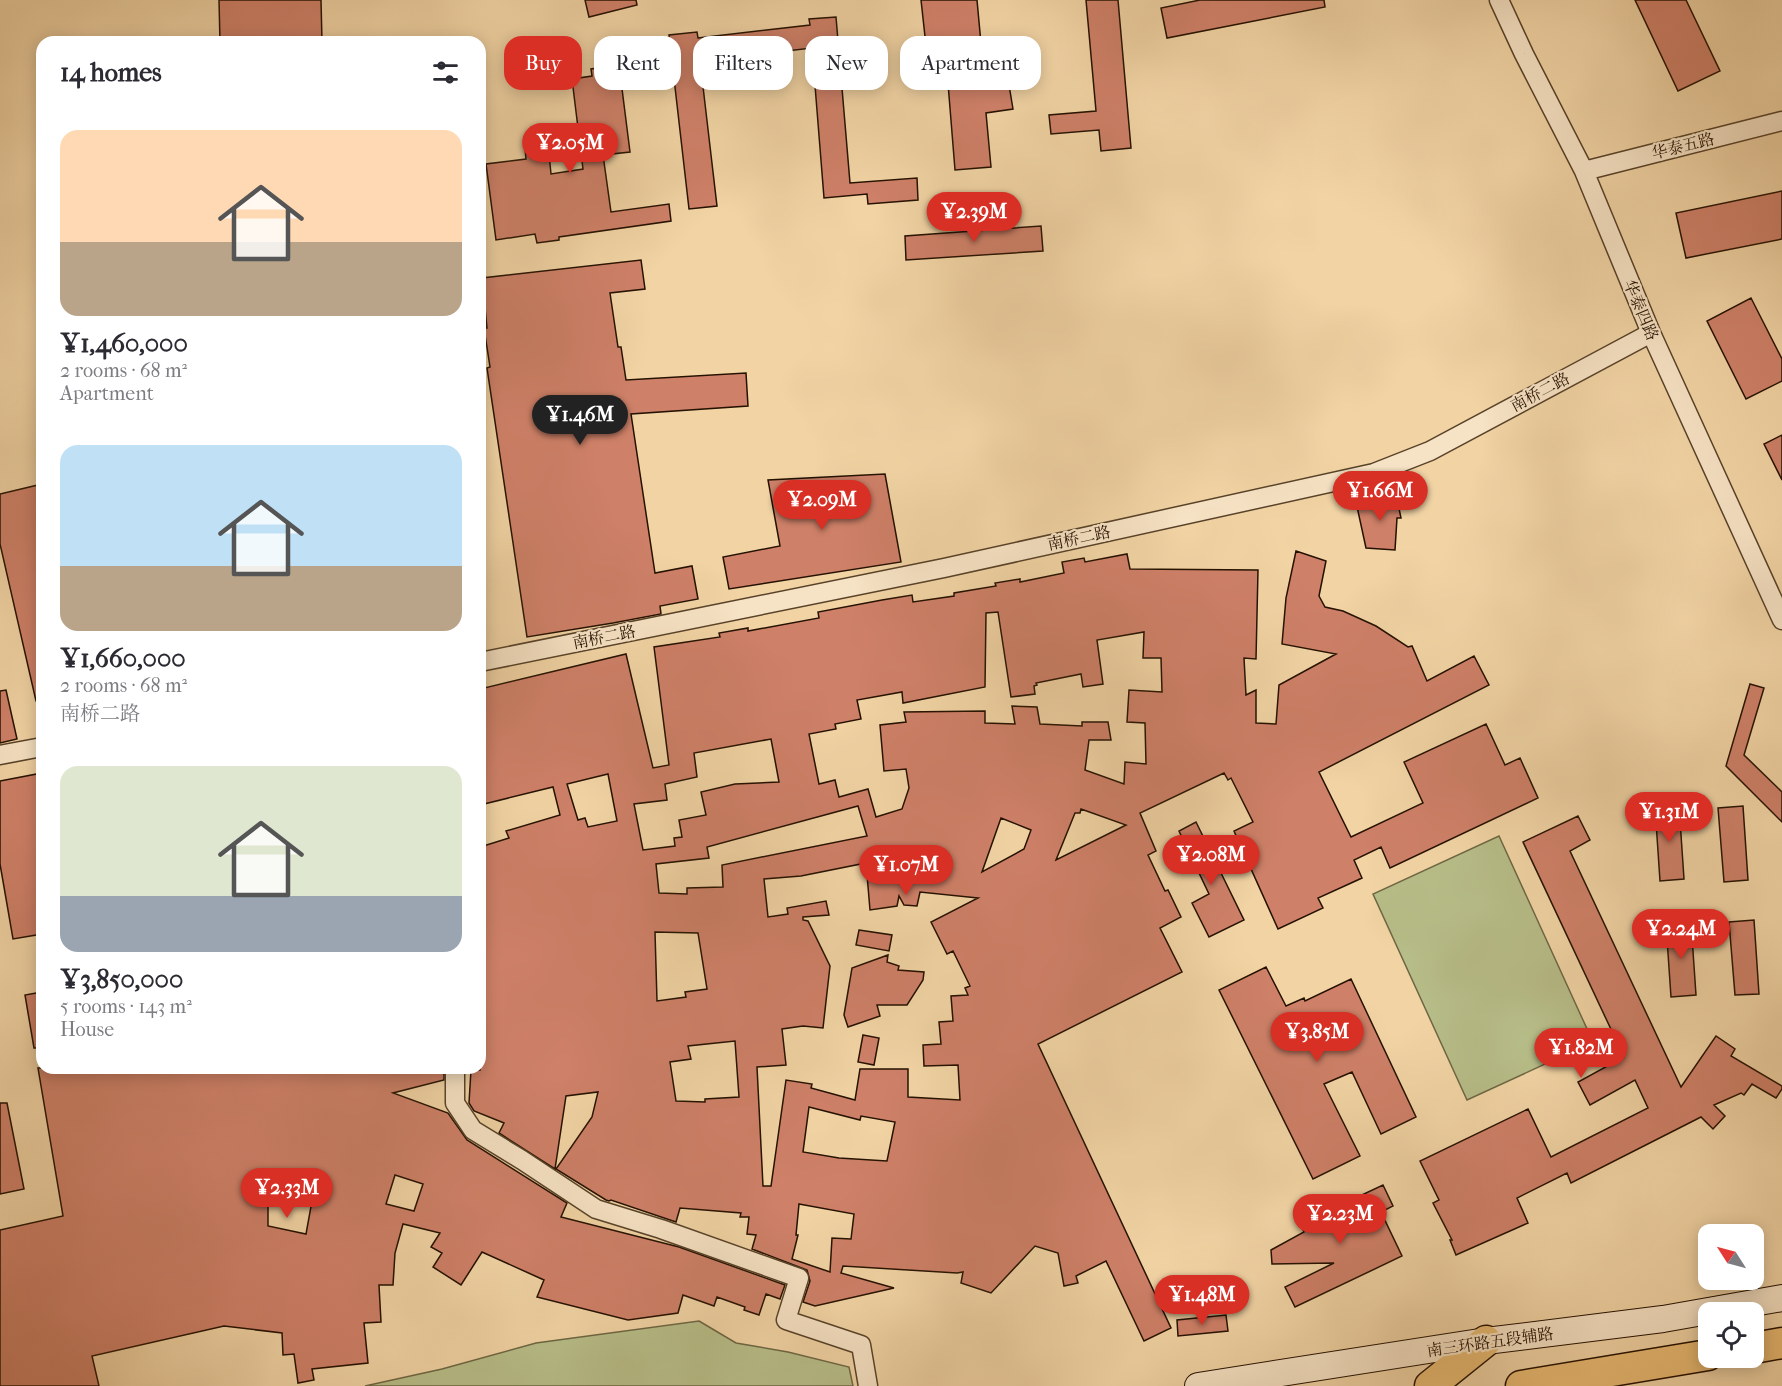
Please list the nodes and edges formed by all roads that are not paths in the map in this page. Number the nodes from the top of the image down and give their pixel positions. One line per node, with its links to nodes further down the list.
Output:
1 (1499, 0): 3 (street, 华泰四路)
2 (1782, 121): 3 (street, 华泰五路)
3 (1584, 171): 4 (street, 华泰四路)
4 (1651, 333): 5 (street, 华泰四路); 7 (street, 南桥二路)
5 (1774, 589): 6 (street, 华泰四路)
6 (1782, 620)
7 (486, 661)
8 (36, 748): 9 (street)
9 (0, 754)
10 (455, 1074): 16 (street)
11 (1782, 1298): 12 (main road, 南三环路五段辅路)
12 (1486, 1341): 17 (main road, 南三环路五段辅路); 18 (highway)
13 (1782, 1343): 14 (highway)
14 (1764, 1346)
15 (1698, 1357): 19 (highway)
16 (868, 1386)
17 (1198, 1386)
18 (1430, 1386)
19 (1521, 1386)

